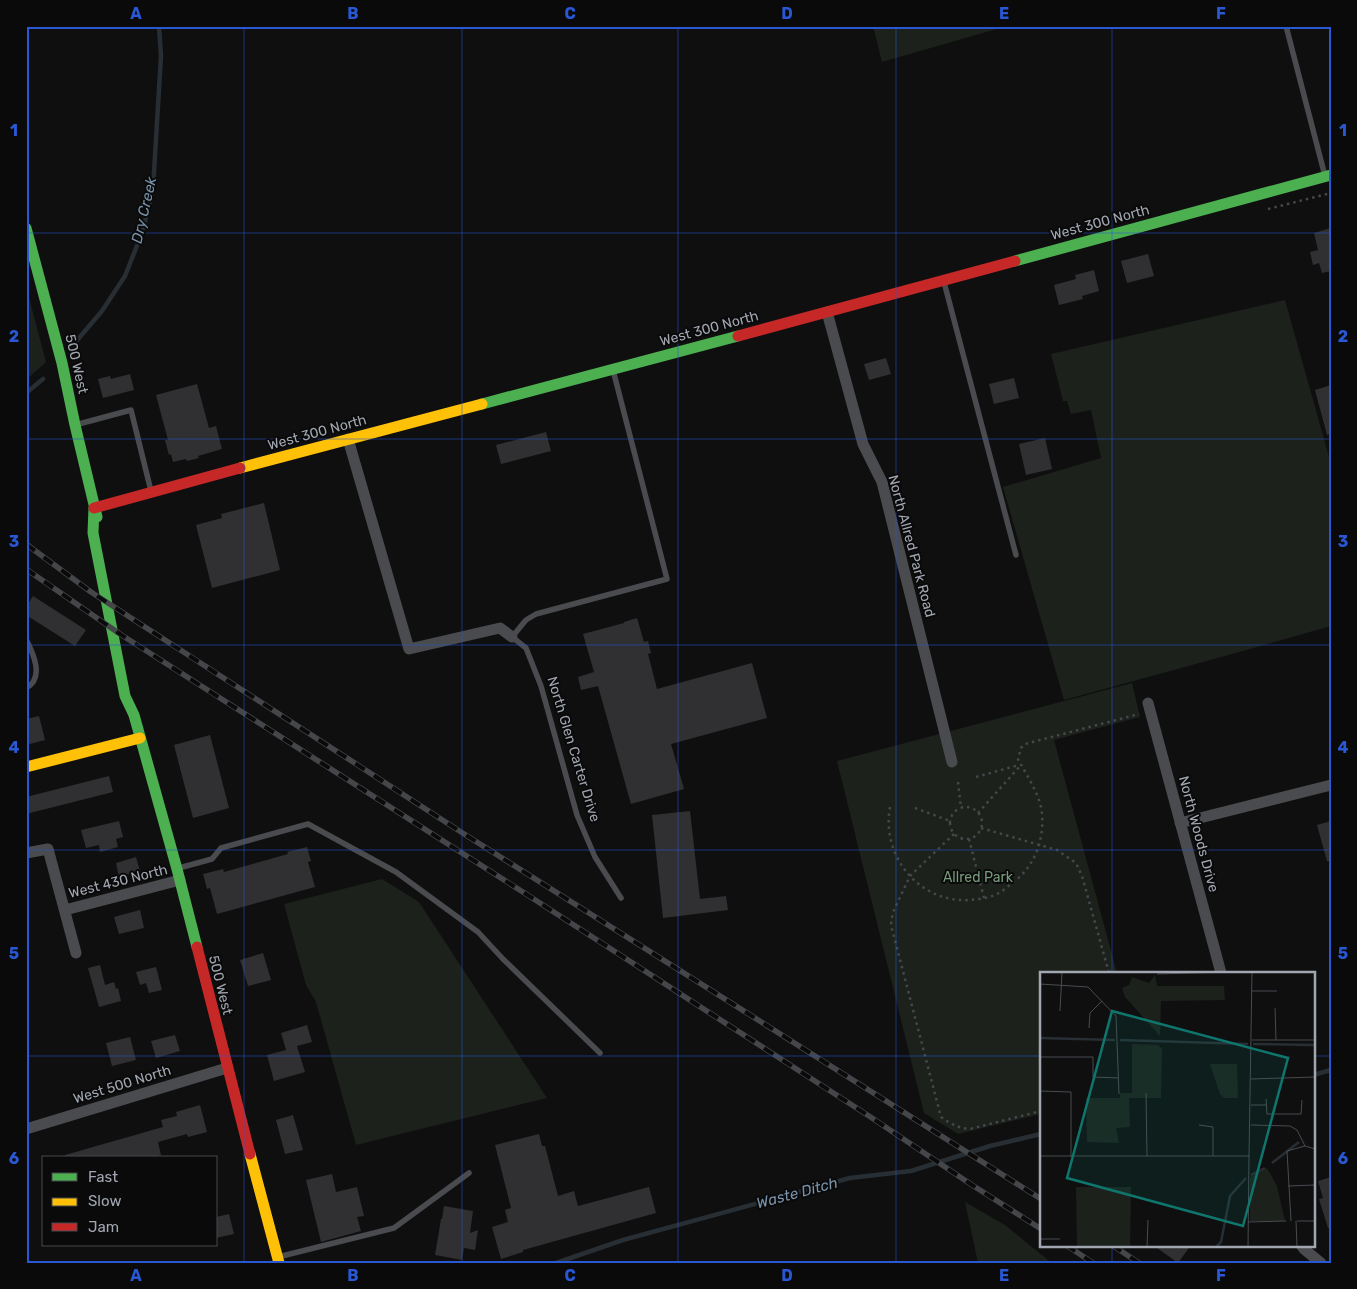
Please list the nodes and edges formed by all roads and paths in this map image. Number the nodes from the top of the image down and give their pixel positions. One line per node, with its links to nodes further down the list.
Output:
1 (1286, 26): 2 (lane)
2 (1328, 176): 6 (street, West 300 North)
3 (1331, 193): 4 (path)
4 (1268, 209)
5 (26, 228): 9 (street, 500 West)
6 (943, 280): 7 (street, West 300 North); 13 (lane)
7 (827, 312): 8 (street, West 300 North); 20 (street, North Allred Park Road)
8 (613, 369): 10 (street, West 300 North); 14 (lane)
9 (75, 425): 11 (lane); 12 (street, 500 West)
10 (348, 439): 11 (street, West 300 North); 14 (street)
11 (151, 493): 12 (street, West 300 North)
12 (94, 508): 19 (street, 500 West)
13 (1016, 555)
14 (512, 637): 40 (lane, North Glen Carter Drive)
15 (26, 639): 16 (lane)
16 (26, 688)
17 (1148, 702): 31 (street, North Woods Drive)
18 (1141, 714): 21 (path)
19 (140, 738): 22 (street); 37 (street, 500 West)
20 (952, 762)
21 (1021, 765): 23 (path); 29 (path); 35 (path)
22 (26, 767)
23 (976, 777)
24 (958, 782): 28 (path)
25 (1331, 785): 31 (street)
26 (890, 807): 38 (path)
27 (915, 808): 30 (path)
28 (961, 808): 29 (path); 30 (path)
29 (978, 813): 32 (path)
30 (950, 821): 33 (path)
31 (1180, 823): 45 (street, North Woods Drive)
32 (981, 828): 34 (path); 35 (path)
33 (954, 834): 34 (path); 38 (path)
34 (970, 839): 41 (path)
35 (1039, 845): 41 (path); 44 (path)
36 (26, 853): 42 (street)
37 (177, 869): 39 (street, 500 West); 46 (lane)
38 (910, 876): 41 (path); 48 (path)
39 (180, 880): 42 (street, West 430 North); 47 (street, 500 West)
40 (621, 898)
41 (984, 898)
42 (65, 910): 43 (street)
43 (76, 953)
44 (1109, 972)
45 (1221, 972)
46 (600, 1053)
47 (227, 1068): 49 (street, West 500 North); 52 (street, 500 West)
48 (1040, 1111)
49 (26, 1129)
50 (469, 1173): 52 (lane)
51 (1302, 1246): 53 (street)
52 (279, 1260)
53 (1321, 1263)

